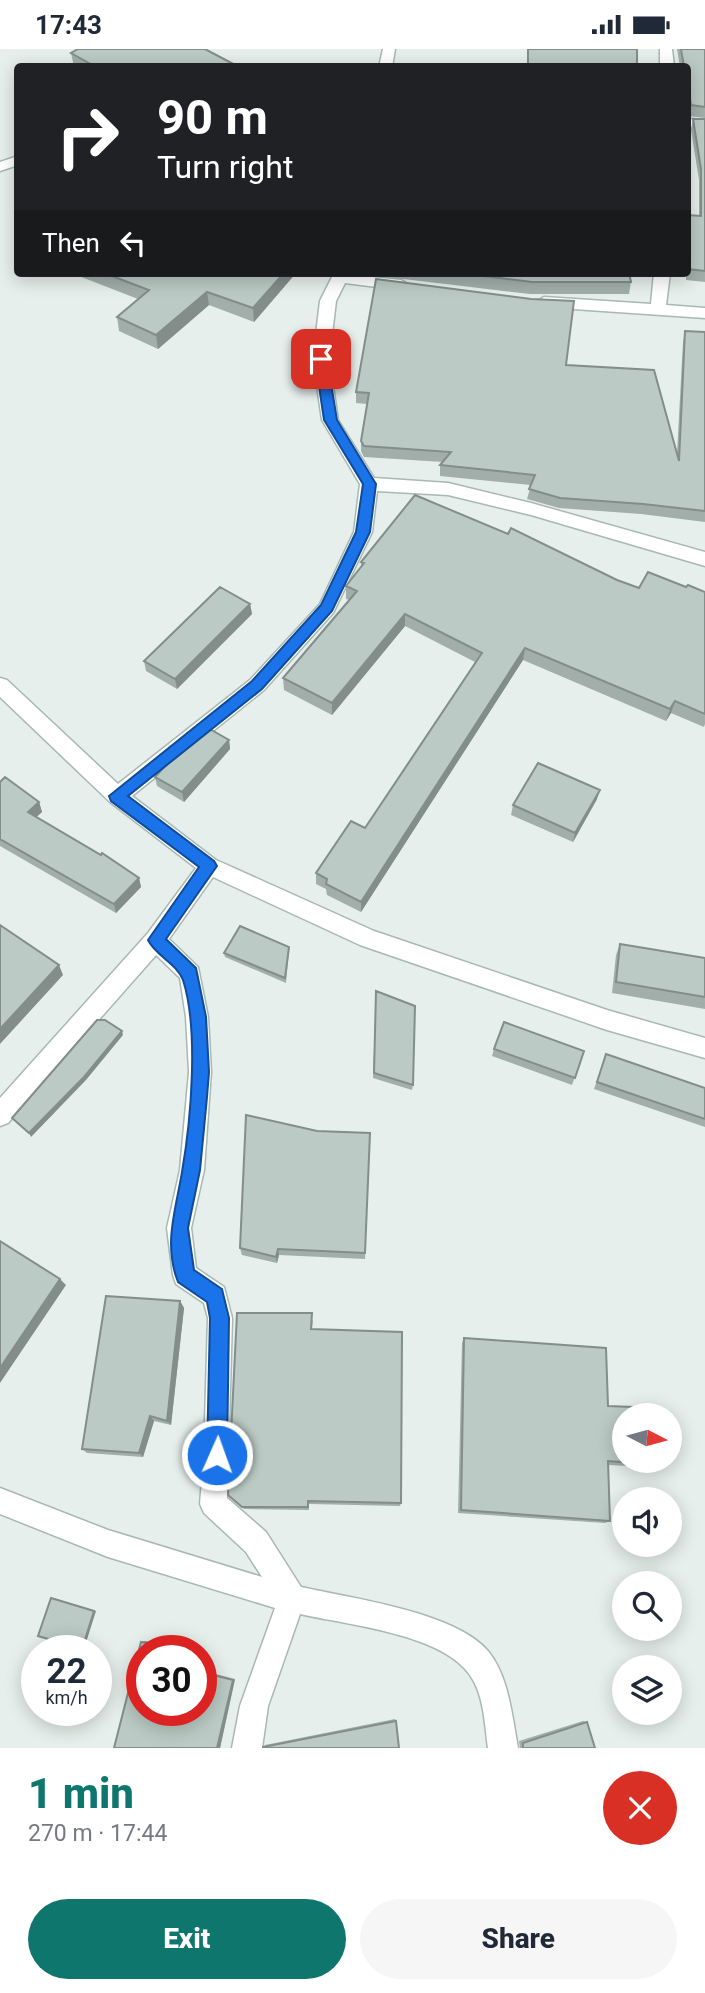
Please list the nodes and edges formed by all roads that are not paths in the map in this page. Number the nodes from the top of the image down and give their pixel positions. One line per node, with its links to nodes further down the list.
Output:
1 (340, 277): 8 (street)
2 (353, 277): 4 (street)
3 (662, 277): 6 (street)
4 (422, 288)
5 (530, 302): 6 (street)
6 (658, 310): 7 (street)
7 (705, 313)
8 (369, 484): 9 (street); 11 (street)
9 (705, 559)
10 (0, 685): 11 (street)
11 (117, 796): 12 (street)
12 (209, 866): 13 (street); 14 (street)
13 (156, 940): 15 (street); 17 (street)
14 (705, 1048)
15 (0, 1115)
16 (0, 1501): 17 (street)
17 (292, 1598): 18 (street); 19 (street)
18 (247, 1748)
19 (503, 1748)

